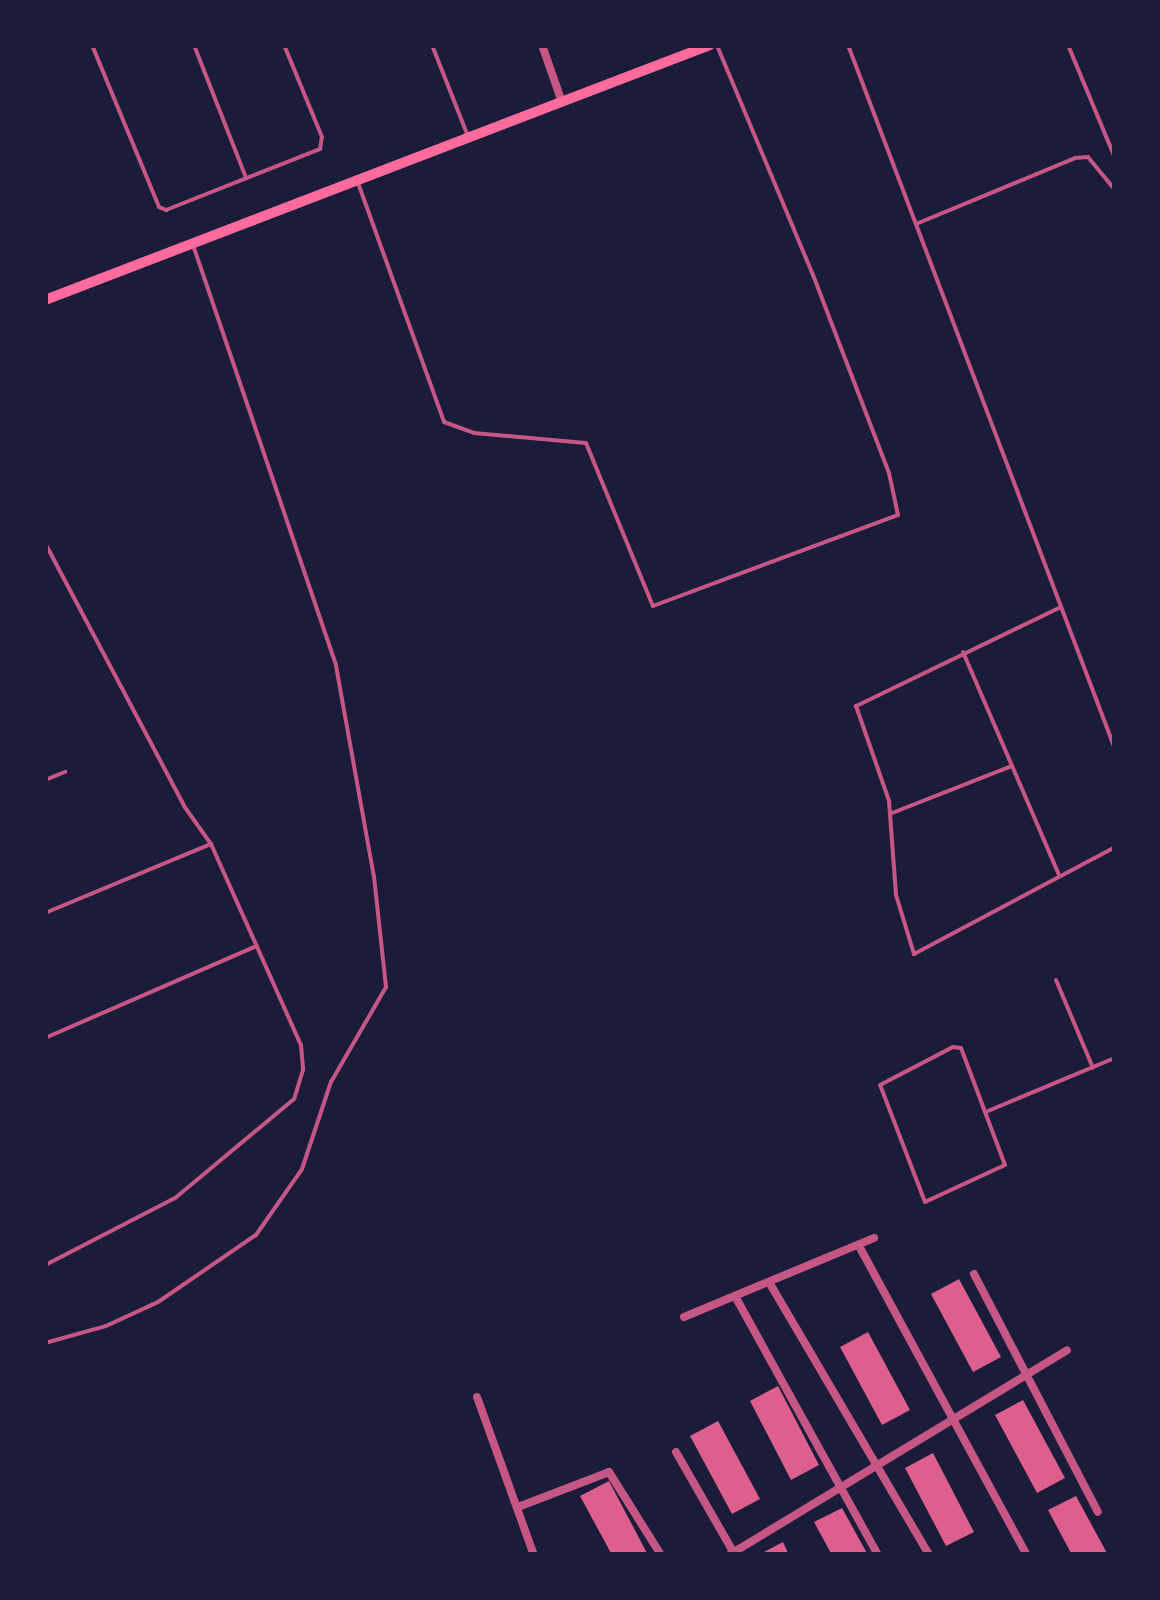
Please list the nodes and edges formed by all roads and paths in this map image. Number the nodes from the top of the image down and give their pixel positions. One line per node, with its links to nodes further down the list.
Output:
1 (92, 45): 12 (lane)
2 (194, 45): 12 (lane)
3 (284, 45): 12 (lane)
4 (432, 45): 10 (lane)
5 (542, 45): 9 (street)
6 (714, 45): 9 (main road); 13 (lane)
7 (848, 45): 15 (lane)
8 (1068, 45): 11 (lane)
9 (562, 102): 10 (main road)
10 (468, 138): 13 (main road)
11 (1115, 158)
12 (246, 178)
13 (357, 180): 16 (main road)
14 (1115, 190): 15 (lane)
15 (916, 224): 19 (lane)
16 (194, 244): 17 (main road); 43 (lane)
17 (45, 300)
18 (45, 543): 26 (lane)
19 (1061, 607): 20 (lane); 21 (lane)
20 (963, 652): 22 (lane); 25 (lane)
21 (1115, 749)
22 (1012, 766): 25 (lane); 28 (lane)
23 (65, 772): 24 (lane)
24 (45, 780)
25 (892, 813): 28 (lane)
26 (211, 844): 29 (lane); 30 (lane)
27 (1115, 846): 28 (lane)
28 (1058, 872)
29 (45, 913)
30 (258, 946): 32 (lane); 38 (lane)
31 (1056, 980): 34 (lane)
32 (45, 1038)
33 (1115, 1058): 34 (lane)
34 (1093, 1068): 35 (lane)
35 (988, 1112): 35 (lane)
36 (874, 1238): 37 (street)
37 (859, 1246): 40 (street); 47 (street)
38 (45, 1266)
39 (974, 1274): 45 (street)
40 (769, 1282): 41 (street); 49 (street)
41 (735, 1296): 42 (street); 50 (street)
42 (684, 1317)
43 (45, 1343)
44 (1067, 1350): 45 (street)
45 (1026, 1376): 47 (street); 52 (street)
46 (477, 1397): 51 (street)
47 (955, 1421): 49 (street); 58 (street)
48 (676, 1452): 53 (street)
49 (881, 1468): 50 (street); 57 (street)
50 (842, 1489): 53 (street); 56 (street)
51 (518, 1508): 54 (street); 55 (street)
52 (1098, 1512)
53 (733, 1554)
54 (534, 1555)
55 (661, 1555)
56 (878, 1555)
57 (930, 1555)
58 (1027, 1555)

